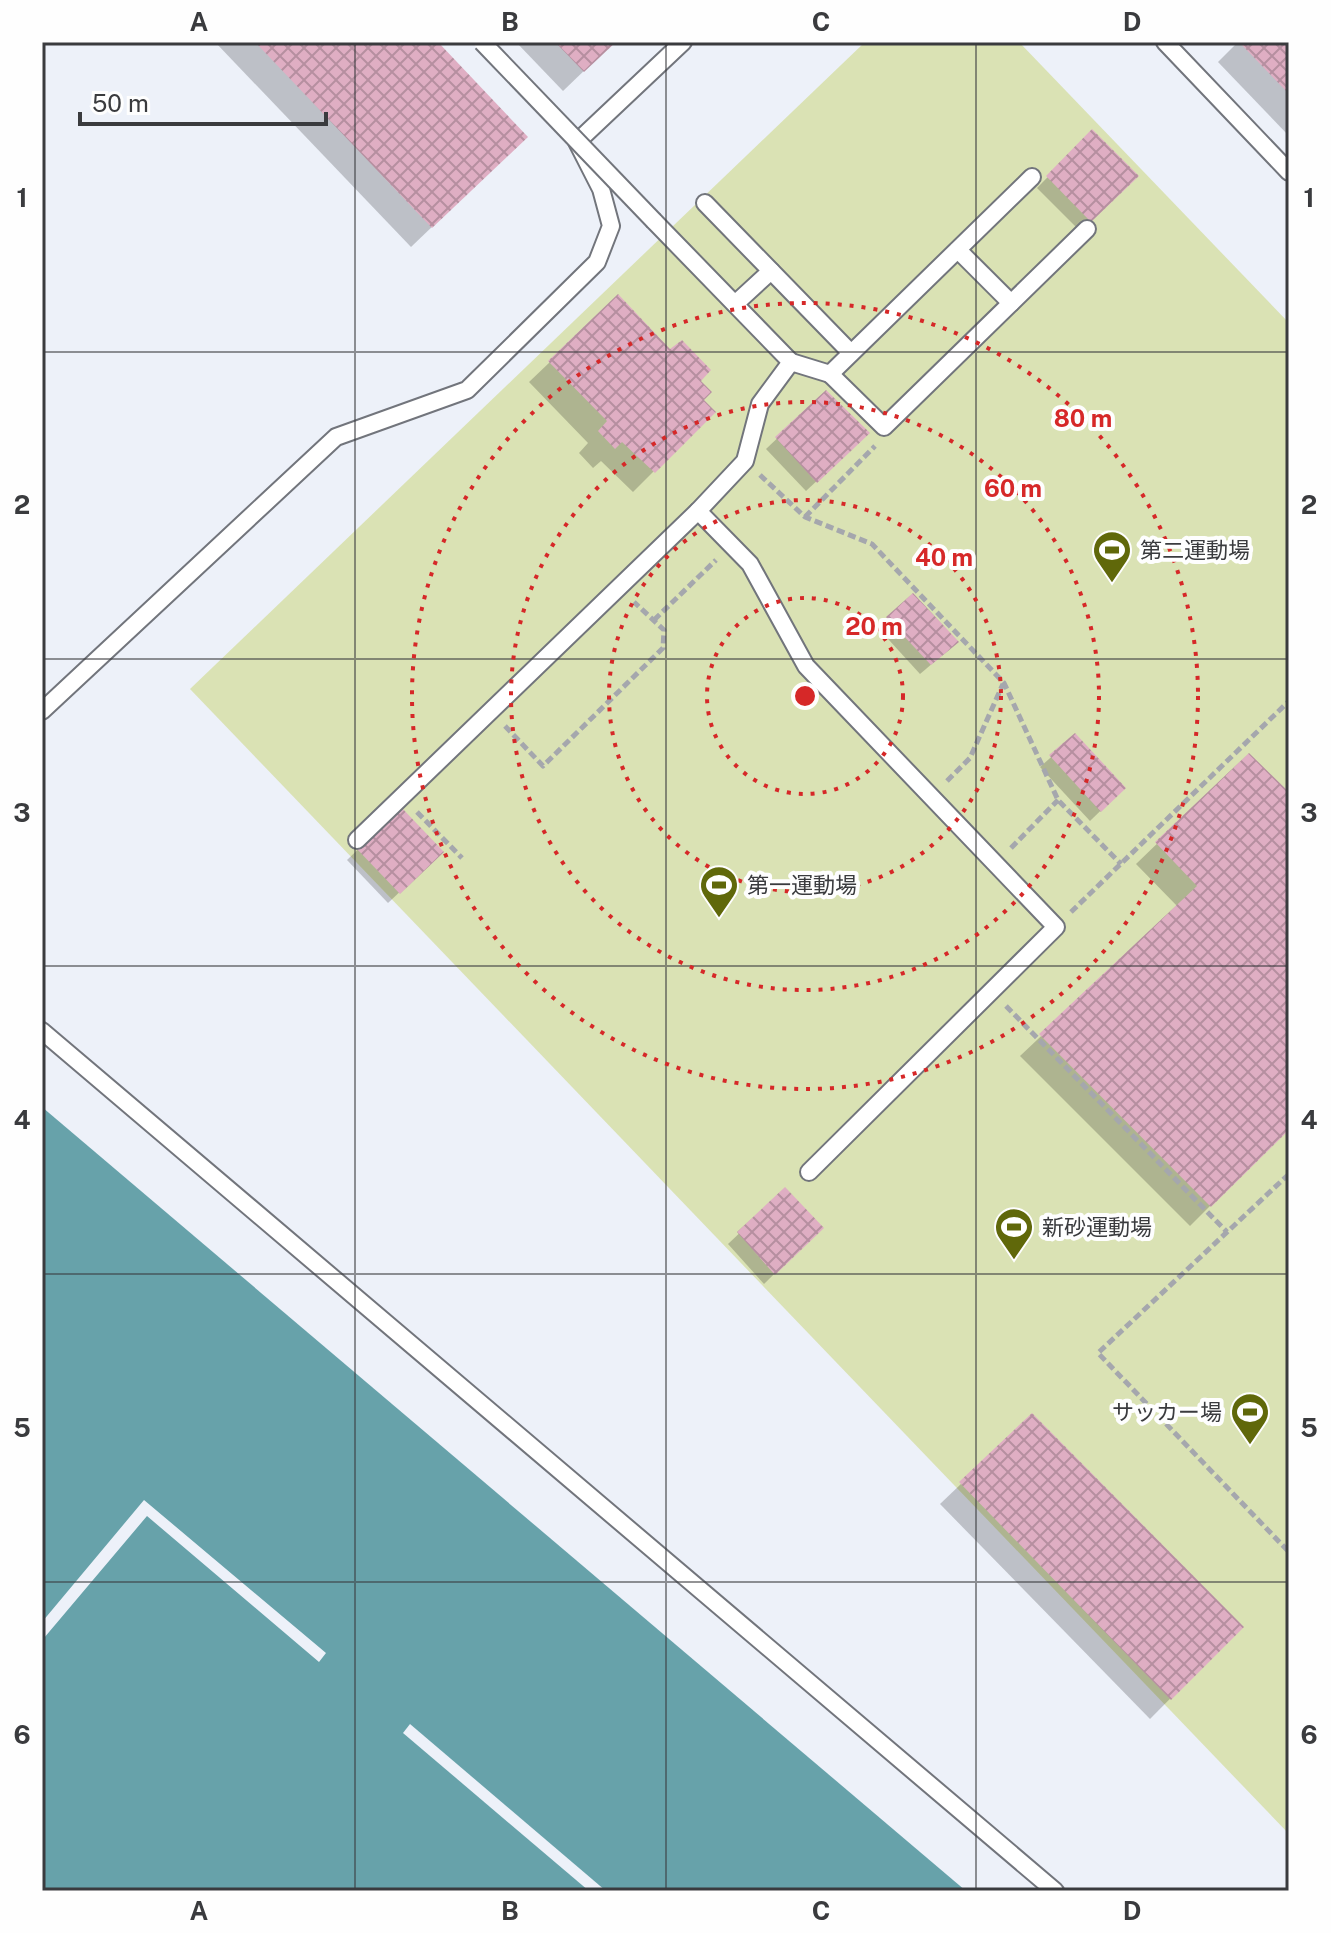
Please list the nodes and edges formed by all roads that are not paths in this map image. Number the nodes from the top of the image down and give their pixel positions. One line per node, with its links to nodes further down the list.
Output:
1 (482, 42): 11 (lane, bridge)
2 (683, 42): 16 (lane)
3 (1165, 42): 4 (lane)
4 (1289, 172)
5 (1032, 177): 8 (lane)
6 (705, 203): 9 (lane)
7 (1087, 229): 10 (lane)
8 (958, 250): 10 (lane); 12 (lane)
9 (771, 271): 11 (lane); 12 (lane)
10 (1011, 303): 14 (lane)
11 (735, 304): 13 (lane)
12 (851, 353): 14 (lane)
13 (791, 362): 14 (lane); 15 (lane)
14 (830, 374)
15 (698, 511): 17 (lane); 19 (lane)
16 (42, 711)
17 (357, 840)
18 (42, 1031): 20 (lane)
19 (809, 1172)
20 (1055, 1891)

